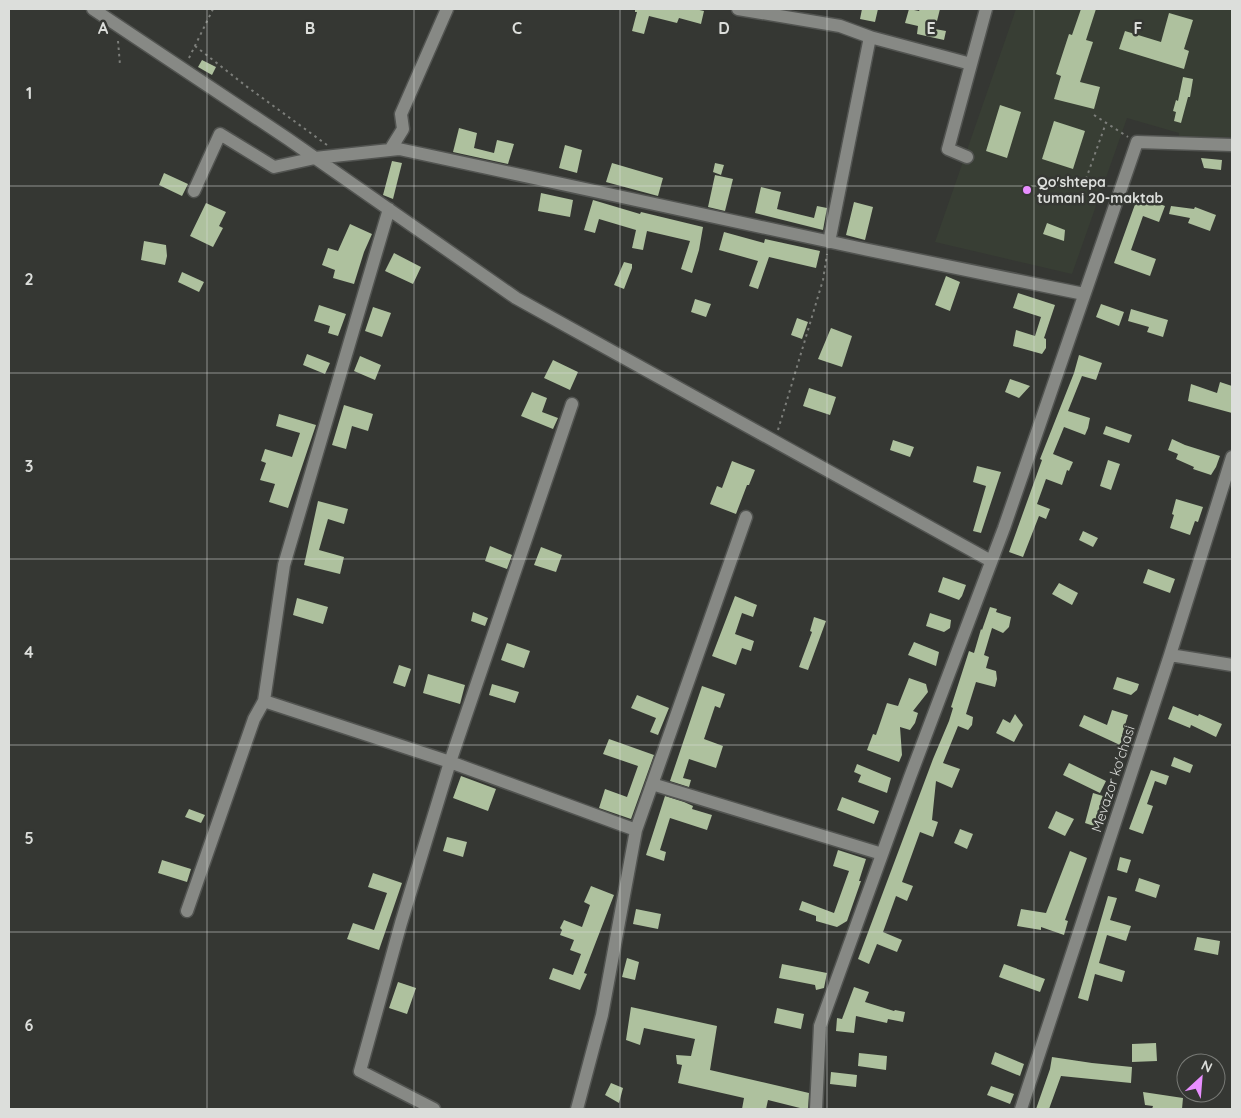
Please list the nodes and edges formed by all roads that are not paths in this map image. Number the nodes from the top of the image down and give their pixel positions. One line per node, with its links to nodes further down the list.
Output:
1 (93, 9): 10 (street)
2 (447, 9): 8 (street)
3 (738, 9): 5 (street)
4 (986, 9): 6 (street)
5 (870, 37): 6 (street); 13 (street)
6 (971, 64): 9 (street)
7 (1232, 145): 14 (street)
8 (390, 150): 10 (street); 13 (street)
9 (967, 157)
10 (315, 158): 11 (street); 12 (street)
11 (194, 191)
12 (389, 209): 18 (street); 21 (street)
13 (829, 242): 14 (street)
14 (1084, 294): 18 (street)
15 (572, 404): 22 (street)
16 (1232, 458): 19 (street, Mevazor ko'chasi)
17 (746, 517): 23 (street)
18 (991, 561): 25 (street)
19 (1170, 656): 20 (street); 30 (street, Mevazor ko'chasi)
20 (1232, 665)
21 (264, 701): 22 (street); 26 (street)
22 (450, 762): 24 (street); 27 (street)
23 (652, 784): 24 (street); 25 (street)
24 (636, 830): 28 (street)
25 (882, 854): 29 (street)
26 (187, 911)
27 (434, 1109)
28 (577, 1109)
29 (816, 1109)
30 (1021, 1109)

